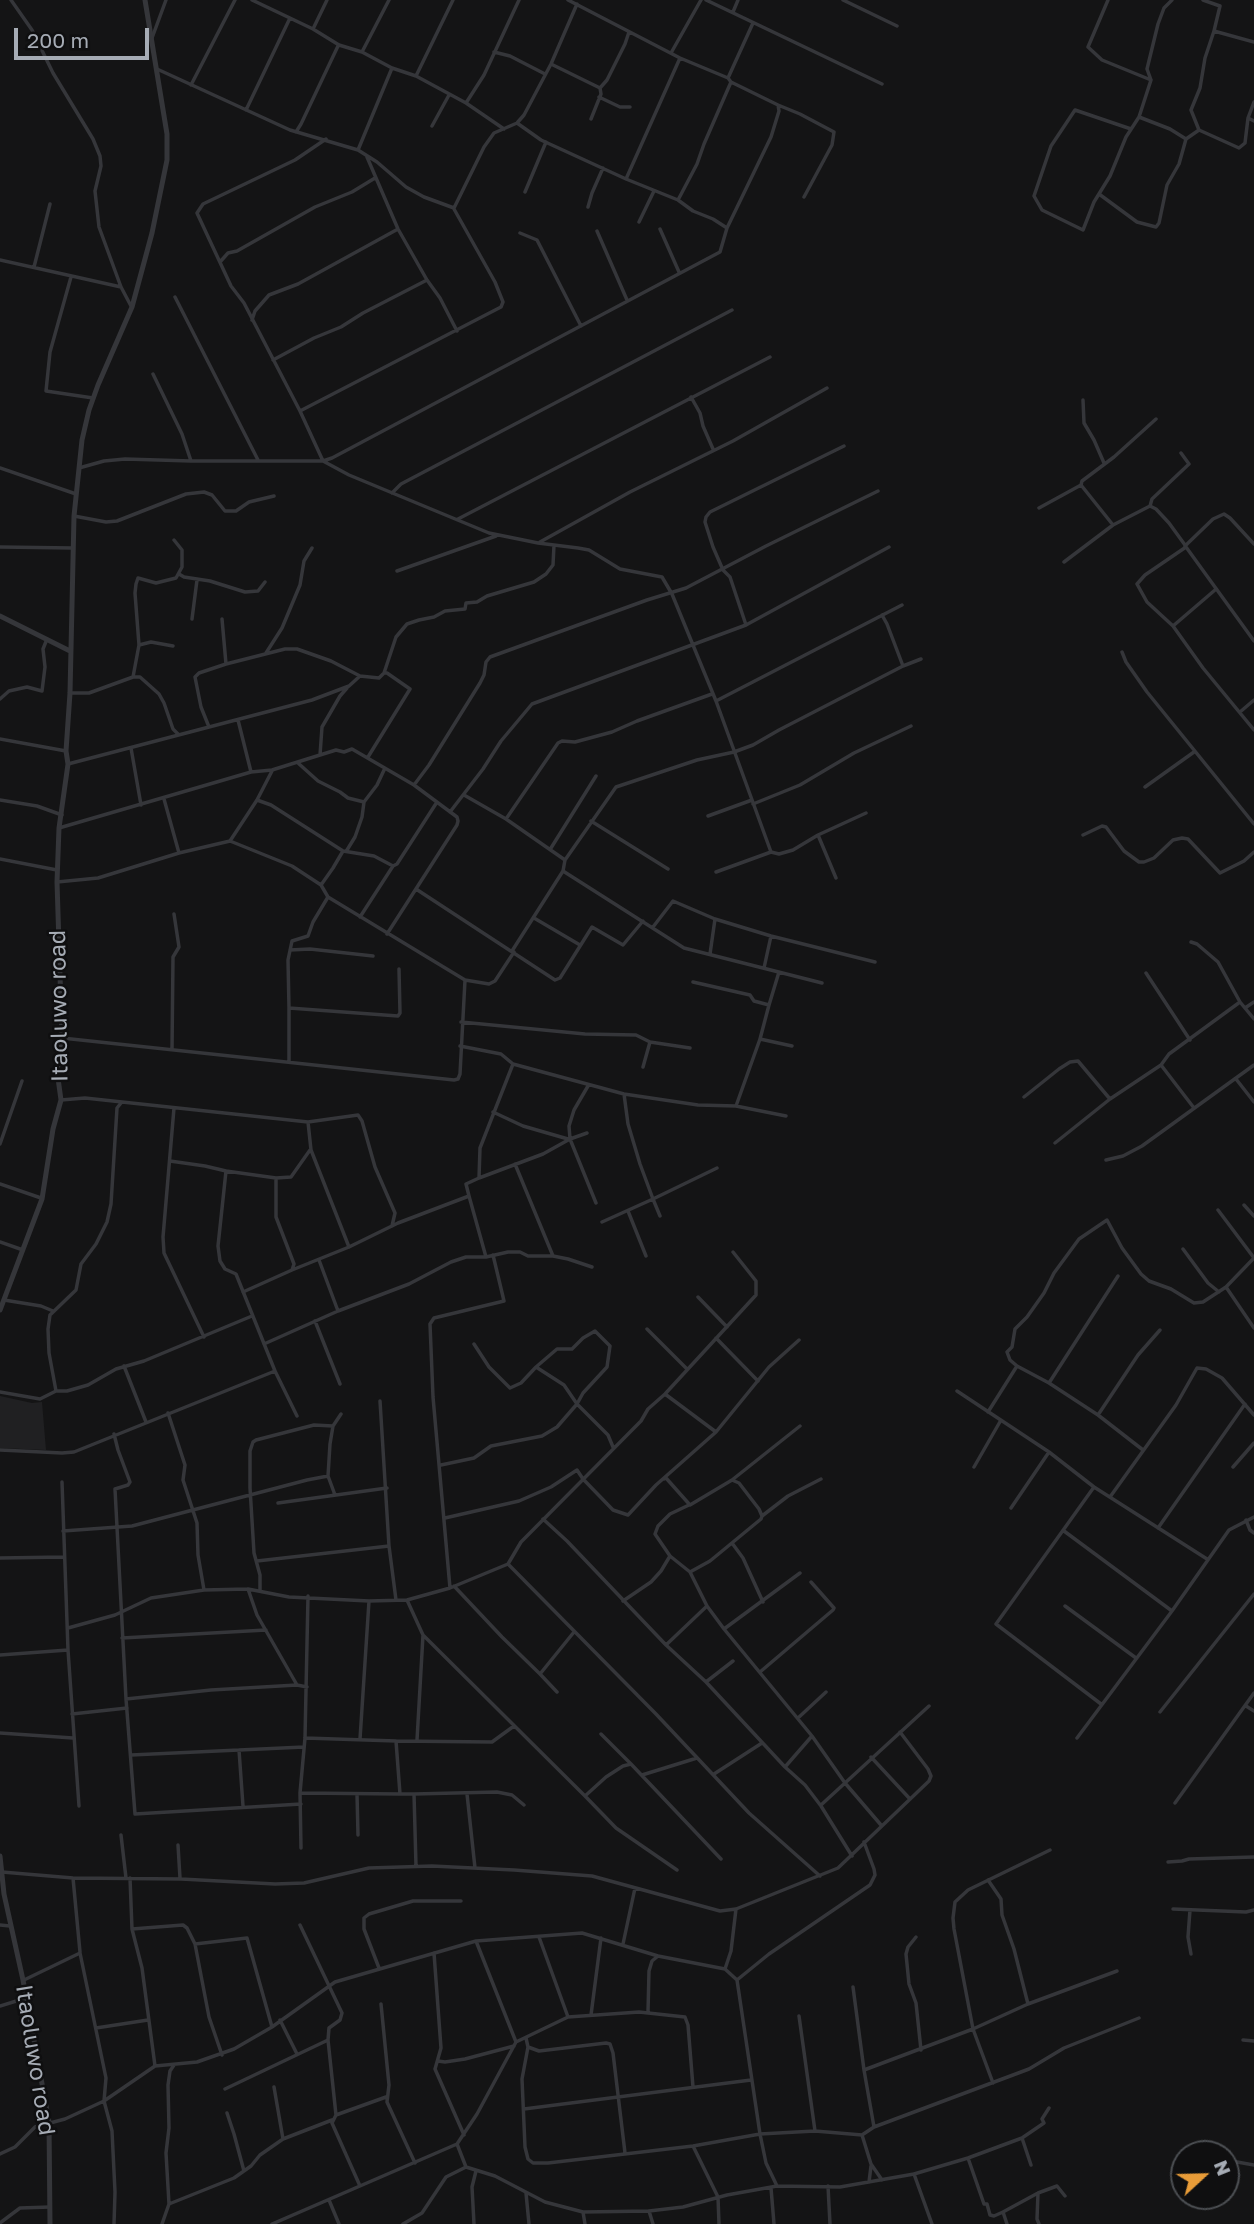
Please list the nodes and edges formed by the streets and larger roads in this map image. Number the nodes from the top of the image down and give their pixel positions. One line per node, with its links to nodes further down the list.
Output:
1 (11, 0): 91 (street)
2 (145, 0): 27 (street, Itaoluwo road)
3 (166, 0): 27 (street)
4 (235, 0): 42 (street)
5 (252, 0): 17 (street)
6 (327, 0): 24 (street)
7 (389, 0): 30 (street)
8 (453, 0): 38 (street)
9 (519, 0): 31 (street)
10 (568, 0): 19 (street)
11 (704, 0): 20 (street); 32 (street)
12 (738, 0): 20 (street)
13 (843, 0): 23 (street)
14 (1108, 0): 40 (street)
15 (1172, 0): 40 (street)
16 (1203, 0): 18 (street)
17 (259, 2): 21 (street)
18 (1221, 3): 25 (street)
19 (577, 4): 26 (street); 34 (street)
20 (733, 12): 22 (street)
21 (290, 18): 24 (street); 50 (street)
22 (754, 23): 39 (street); 41 (street)
23 (897, 26)
24 (313, 29): 29 (street)
25 (1214, 31): 28 (street); 60 (street)
26 (629, 32): 32 (street); 43 (street)
27 (151, 40): 36 (street, Itaoluwo road)
28 (1254, 42)
29 (339, 46): 30 (street); 61 (street)
30 (362, 52): 35 (street)
31 (494, 52): 37 (street); 47 (street)
32 (671, 53): 33 (street)
33 (680, 58): 39 (street); 70 (street)
34 (551, 64): 37 (street); 43 (street)
35 (392, 68): 38 (street); 66 (street)
36 (157, 69): 42 (street); 94 (street, Itaoluwo road)
37 (545, 74): 56 (street)
38 (416, 76): 44 (street)
39 (730, 80): 48 (street); 75 (street)
40 (1151, 80): 51 (street)
41 (882, 83)
42 (191, 85): 50 (street)
43 (600, 88): 45 (street)
44 (449, 95): 47 (street); 57 (street)
45 (599, 97): 49 (street); 53 (street)
46 (1254, 102): 52 (street)
47 (466, 103): 55 (street)
48 (778, 105): 74 (street); 80 (street)
49 (629, 107)
50 (246, 110): 61 (street)
51 (1139, 117): 59 (street); 64 (street)
52 (1248, 118): 54 (street); 60 (street)
53 (590, 119)
54 (1254, 121)
55 (495, 123): 58 (street); 62 (street)
56 (517, 123): 58 (street); 65 (street)
57 (432, 127)
58 (504, 128): 62 (street)
59 (1131, 129): 73 (street); 73 (street)
60 (1199, 130): 64 (street)
61 (296, 132): 63 (street)
62 (494, 133): 78 (street)
63 (326, 139): 66 (street); 86 (street)
64 (1186, 139): 73 (street)
65 (546, 142): 68 (street); 72 (street)
66 (358, 150): 67 (street)
67 (366, 155): 69 (street); 78 (street)
68 (603, 168): 70 (street); 77 (street)
69 (375, 178): 81 (street); 86 (street)
70 (626, 179): 71 (street)
71 (654, 191): 75 (street); 79 (street)
72 (525, 192)
73 (1099, 194)
74 (804, 197)
75 (678, 200): 80 (street)
76 (50, 204): 87 (street)
77 (588, 207)
78 (454, 208): 98 (street)
79 (639, 222)
80 (727, 228): 88 (street)
81 (398, 229): 90 (street); 96 (street)
82 (660, 229): 88 (street)
83 (597, 231): 93 (street)
84 (520, 233): 97 (street)
85 (0, 260): 87 (street)
86 (220, 262): 96 (street)
87 (34, 267): 89 (street)
88 (679, 273): 93 (street)
89 (71, 277): 91 (street); 104 (street)
90 (428, 281): 98 (street); 100 (street)
91 (121, 287): 94 (street)
92 (175, 297): 111 (street)
93 (628, 301): 97 (street)
94 (132, 307): 104 (street, Itaoluwo road)
95 (732, 310): 119 (street)
96 (252, 320): 100 (street)
97 (581, 326): 113 (street)
98 (457, 331): 106 (street)
99 (770, 357): 103 (street)
100 (273, 360): 106 (street)
101 (153, 374): 112 (street)
102 (827, 388): 109 (street)
103 (691, 397): 109 (street); 125 (street)
104 (93, 398): 116 (street, Itaoluwo road)
105 (1083, 400): 114 (street)
106 (300, 411): 113 (street)
107 (1156, 419): 114 (street)
108 (844, 446): 139 (street)
109 (714, 450): 129 (street)
110 (1181, 453): 122 (street)
111 (258, 460): 112 (street); 113 (street)
112 (191, 461): 116 (street)
113 (323, 461): 119 (street)
114 (1104, 463): 117 (street)
115 (0, 468): 120 (street)
116 (79, 468): 120 (street, Itaoluwo road)
117 (1081, 485): 123 (street); 126 (street)
118 (878, 491): 139 (street)
119 (392, 493): 125 (street)
120 (76, 494): 124 (street, Itaoluwo road)
121 (274, 496): 124 (street)
122 (1150, 506): 126 (street); 134 (street)
123 (1039, 508)
124 (74, 516): 135 (street, Itaoluwo road)
125 (457, 520): 127 (street)
126 (1113, 525): 137 (street)
127 (498, 536): 129 (street); 138 (street)
128 (174, 540): 140 (street)
129 (538, 543): 131 (street)
130 (1254, 544): 134 (street)
131 (554, 545): 144 (street); 163 (street)
132 (0, 547): 135 (street)
133 (890, 547): 150 (street)
134 (1185, 547): 143 (street); 151 (street)
135 (73, 548): 157 (street, Itaoluwo road)
136 (313, 548): 159 (street)
137 (1064, 562)
138 (397, 570)
139 (723, 570): 144 (street); 150 (street)
140 (179, 574): 141 (street); 154 (street)
141 (197, 580): 142 (street); 148 (street)
142 (265, 582)
143 (1215, 590): 151 (street); 153 (street)
144 (672, 594): 155 (street); 191 (street)
145 (902, 605): 146 (street)
146 (881, 615): 162 (street); 171 (street)
147 (0, 616): 152 (street)
148 (192, 619)
149 (222, 619): 161 (street)
150 (746, 625): 155 (street)
151 (1173, 626): 172 (street)
152 (47, 639): 157 (street); 169 (street)
153 (1254, 641)
154 (139, 645): 156 (street); 165 (street)
155 (693, 645): 168 (street); 193 (street)
156 (173, 646)
157 (70, 651): 167 (street, Itaoluwo road)
158 (1122, 652): 182 (street)
159 (266, 653): 161 (street); 164 (street)
160 (921, 659): 162 (street)
161 (226, 664): 175 (street)
162 (903, 666): 181 (street)
163 (384, 673): 164 (street); 184 (street)
164 (360, 676): 166 (street)
165 (133, 677): 167 (street); 177 (street)
166 (349, 686): 173 (street); 183 (street)
167 (70, 693): 180 (street, Itaoluwo road)
168 (712, 694): 171 (street); 205 (street)
169 (0, 699)
170 (1254, 700): 172 (street)
171 (716, 701): 181 (street)
172 (1240, 712): 176 (street)
173 (237, 720): 175 (street); 189 (street)
174 (911, 726): 198 (street)
175 (209, 727): 177 (street)
176 (1254, 730)
177 (178, 734): 179 (street)
178 (0, 739): 180 (street)
179 (131, 748): 186 (street); 200 (street)
180 (66, 751): 186 (street, Itaoluwo road)
181 (734, 752): 198 (street); 206 (street)
182 (1194, 752): 192 (street); 207 (street)
183 (320, 755): 184 (street); 185 (street)
184 (368, 757): 187 (street)
185 (298, 762): 188 (street); 199 (street)
186 (68, 764): 203 (street, Itaoluwo road)
187 (385, 767): 191 (street); 199 (street)
188 (272, 770): 189 (street); 196 (street)
189 (251, 772): 194 (street)
190 (596, 776): 212 (street)
191 (414, 785): 197 (street)
192 (1145, 787)
193 (464, 795): 201 (street); 205 (street)
194 (164, 799): 200 (street); 216 (street)
195 (0, 800): 203 (street)
196 (257, 800): 211 (street); 213 (street)
197 (437, 802): 201 (street); 219 (street)
198 (753, 802): 204 (street); 214 (street)
199 (364, 803): 213 (street)
200 (141, 805): 208 (street)
201 (450, 812): 227 (street)
202 (866, 813): 209 (street)
203 (62, 815): 208 (street, Itaoluwo road)
204 (708, 816)
205 (506, 819): 212 (street)
206 (591, 821): 218 (street); 220 (street)
207 (1254, 824)
208 (60, 828): 221 (street, Itaoluwo road)
209 (818, 835): 214 (street); 224 (street)
210 (1083, 835): 215 (street)
211 (230, 841): 216 (street); 226 (street)
212 (550, 848): 218 (street)
213 (345, 850): 219 (street); 226 (street)
214 (771, 852): 223 (street)
215 (1254, 852)
216 (179, 853): 225 (street)
217 (0, 859): 221 (street)
218 (565, 860): 222 (street)
219 (393, 866): 230 (street)
220 (668, 869)
221 (57, 870): 225 (street, Itaoluwo road)
222 (563, 871): 231 (street); 233 (street)
223 (716, 872)
224 (836, 878)
225 (57, 882): 258 (street, Itaoluwo road)
226 (321, 885): 228 (street)
227 (416, 889): 235 (street); 240 (street)
228 (328, 897): 230 (street); 239 (street)
229 (174, 914): 265 (street)
230 (359, 917): 235 (street)
231 (534, 918): 238 (street); 240 (street)
232 (715, 919): 234 (street); 236 (street); 241 (street)
233 (643, 921): 234 (street); 238 (street)
234 (653, 927): 241 (street)
235 (387, 934): 248 (street)
236 (771, 936): 243 (street); 244 (street)
237 (1191, 942): 251 (street)
238 (580, 945): 240 (street)
239 (290, 950): 242 (street); 254 (street)
240 (513, 951): 248 (street)
241 (710, 954): 244 (street)
242 (373, 956)
243 (875, 962)
244 (764, 968): 246 (street)
245 (399, 969): 254 (street)
246 (779, 972): 250 (street); 253 (street)
247 (1146, 973): 260 (street)
248 (465, 980): 257 (street)
249 (693, 982): 253 (street)
250 (822, 983)
251 (1240, 1002): 255 (street); 260 (street)
252 (1254, 1002): 255 (street)
253 (769, 1005): 259 (street)
254 (289, 1008): 266 (street)
255 (1245, 1008): 256 (street)
256 (1254, 1019)
257 (461, 1022): 261 (street); 262 (street)
258 (62, 1038): 265 (street); 277 (street, Itaoluwo road)
259 (760, 1039): 263 (street); 280 (street)
260 (1190, 1040): 268 (street)
261 (650, 1042): 264 (street); 270 (street)
262 (460, 1046): 266 (street); 267 (street)
263 (792, 1046)
264 (690, 1048)
265 (172, 1050): 266 (street)
266 (289, 1062)
267 (513, 1064): 273 (street); 283 (street)
268 (1161, 1065): 276 (street); 282 (street)
269 (1254, 1065): 271 (street)
270 (643, 1067)
271 (1236, 1079): 278 (street); 282 (street)
272 (22, 1081): 289 (street)
273 (588, 1086): 274 (street); 287 (street)
274 (624, 1094): 280 (street); 301 (street)
275 (1024, 1097): 276 (street)
276 (1110, 1099): 288 (street)
277 (61, 1100): 279 (street); 300 (street, Itaoluwo road)
278 (1254, 1102)
279 (121, 1103): 281 (street); 330 (street)
280 (736, 1106): 284 (street)
281 (174, 1108): 285 (street); 292 (street)
282 (1194, 1108): 291 (street)
283 (493, 1112): 287 (street); 297 (street)
284 (786, 1116)
285 (308, 1122): 290 (street); 309 (street)
286 (587, 1133): 287 (street)
287 (570, 1139): 293 (street); 302 (street)
288 (1055, 1143)
289 (0, 1144)
290 (311, 1150): 296 (street); 311 (street)
291 (1106, 1160)
292 (170, 1161): 295 (street); 338 (street)
293 (515, 1164): 297 (street); 316 (street)
294 (717, 1168): 301 (street)
295 (226, 1171): 296 (street); 325 (street)
296 (276, 1178): 322 (street)
297 (479, 1178): 299 (street)
298 (0, 1184): 300 (street)
299 (469, 1196): 309 (street); 318 (street)
300 (42, 1199): 313 (street, Itaoluwo road)
301 (653, 1199): 304 (street); 306 (street)
302 (596, 1203)
303 (1244, 1205): 307 (street)
304 (628, 1210): 308 (street); 317 (street)
305 (1218, 1210): 319 (street)
306 (660, 1216)
307 (1254, 1216)
308 (602, 1222)
309 (392, 1226): 311 (street)
310 (0, 1242): 313 (street)
311 (349, 1247): 320 (street)
312 (1183, 1250): 326 (street)
313 (23, 1251): 328 (street, Itaoluwo road)
314 (733, 1252): 334 (street)
315 (493, 1255): 316 (street); 318 (street); 375 (street)
316 (553, 1256): 321 (street)
317 (646, 1256)
318 (486, 1257): 331 (street)
319 (1254, 1258): 324 (street)
320 (319, 1259): 322 (street); 331 (street)
321 (592, 1267)
322 (292, 1270): 325 (street)
323 (1118, 1276): 349 (street)
324 (1226, 1287): 326 (street); 335 (street)
325 (243, 1292): 332 (street)
326 (1219, 1292): 345 (street)
327 (698, 1297): 334 (street)
328 (4, 1300): 329 (street, Itaoluwo road); 330 (street)
329 (0, 1310)
330 (53, 1311): 351 (street)
331 (338, 1311): 333 (street)
332 (252, 1316): 338 (street); 341 (street)
333 (315, 1321): 341 (street); 350 (street)
334 (727, 1326): 339 (street)
335 (1254, 1328)
336 (647, 1329): 346 (street)
337 (1160, 1330): 361 (street)
338 (204, 1337): 343 (street)
339 (716, 1338): 346 (street); 348 (street)
340 (799, 1340): 348 (street)
341 (264, 1344): 347 (street)
342 (474, 1344): 344 (street)
343 (124, 1366): 351 (street); 365 (street)
344 (536, 1367): 356 (street); 356 (street)
345 (1017, 1367): 349 (street); 358 (street)
346 (687, 1369): 354 (street)
347 (275, 1371): 359 (street); 363 (street)
348 (758, 1381): 368 (street)
349 (1049, 1383): 361 (street)
350 (340, 1384)
351 (56, 1391): 353 (street)
352 (957, 1391): 358 (street)
353 (0, 1392)
354 (665, 1394): 368 (street); 371 (street)
355 (380, 1401): 385 (street)
356 (577, 1404): 371 (street); 375 (street)
357 (1245, 1404): 362 (street); 373 (street); 399 (street)
358 (988, 1412): 364 (street)
359 (168, 1413): 365 (street); 392 (street)
360 (341, 1414): 366 (street)
361 (1098, 1415): 373 (street)
362 (1254, 1415)
363 (297, 1416)
364 (1001, 1420): 374 (street); 376 (street)
365 (146, 1422): 369 (street)
366 (333, 1426): 378 (street); 386 (street)
367 (800, 1426): 381 (street)
368 (716, 1432): 383 (street)
369 (114, 1434): 372 (street); 398 (street)
370 (1254, 1443): 377 (street)
371 (613, 1447): 379 (street)
372 (0, 1450)
373 (1143, 1450): 388 (street)
374 (1049, 1452): 384 (street); 391 (street)
375 (441, 1465): 395 (street)
376 (974, 1467)
377 (1233, 1467)
378 (328, 1476): 386 (street); 387 (street)
379 (583, 1479): 383 (street); 395 (street); 396 (street)
380 (821, 1479): 393 (street)
381 (732, 1480): 390 (street); 393 (street)
382 (62, 1482): 400 (street)
383 (656, 1485): 390 (street)
384 (1094, 1486): 388 (street); 401 (street)
385 (387, 1488): 387 (street); 404 (street)
386 (251, 1494): 392 (street); 409 (street)
387 (335, 1495): 389 (street)
388 (1110, 1497): 399 (street)
389 (278, 1503)
390 (690, 1505): 405 (street)
391 (1011, 1508)
392 (193, 1511): 398 (street); 416 (street)
393 (762, 1516): 403 (street)
394 (1254, 1517): 397 (street)
395 (445, 1518): 414 (street)
396 (543, 1519): 410 (street); 423 (street)
397 (1246, 1520): 402 (street); 408 (street)
398 (117, 1527): 400 (street); 428 (street)
399 (1158, 1528): 408 (street)
400 (62, 1531): 406 (street)
401 (1064, 1531): 427 (street); 449 (street)
402 (1254, 1533)
403 (732, 1543): 411 (street); 424 (street)
404 (389, 1546): 409 (street); 420 (street)
405 (670, 1556): 411 (street); 423 (street)
406 (65, 1557): 407 (street); 429 (street)
407 (0, 1558)
408 (1207, 1559): 427 (street)
409 (257, 1561): 417 (street)
410 (508, 1564): 414 (street); 432 (street)
411 (690, 1572): 425 (street)
412 (800, 1573): 424 (street)
413 (811, 1582): 440 (street)
414 (452, 1587): 421 (street); 441 (street)
415 (248, 1589): 416 (street); 417 (street); 431 (street)
416 (204, 1590): 428 (street)
417 (260, 1591): 419 (street)
418 (1254, 1594): 454 (street)
419 (309, 1597): 422 (street); 444 (street)
420 (396, 1600): 421 (street); 422 (street)
421 (407, 1600): 433 (street)
422 (369, 1601): 465 (street)
423 (623, 1601): 435 (street)
424 (763, 1602): 430 (street)
425 (708, 1606): 430 (street); 435 (street)
426 (1065, 1606): 438 (street)
427 (1172, 1611): 438 (street)
428 (120, 1613): 429 (street); 434 (street)
429 (68, 1628): 436 (street)
430 (724, 1629): 440 (street)
431 (266, 1630): 434 (street); 443 (street)
432 (574, 1632): 441 (street); 473 (street)
433 (423, 1635): 457 (street); 466 (street)
434 (122, 1638): 448 (street)
435 (666, 1644): 442 (street)
436 (68, 1650): 437 (street); 455 (street)
437 (0, 1655)
438 (1136, 1658): 449 (street)
439 (733, 1661): 442 (street)
440 (760, 1672): 456 (street)
441 (540, 1674): 445 (street)
442 (706, 1682): 468 (street)
443 (298, 1685): 444 (street); 448 (street)
444 (307, 1687): 463 (street)
445 (557, 1692)
446 (826, 1692): 456 (street)
447 (1254, 1693): 451 (street)
448 (126, 1699): 452 (street)
449 (1101, 1704): 464 (street)
450 (929, 1706): 458 (street)
451 (1246, 1706): 453 (street); 486 (street)
452 (127, 1708): 455 (street); 471 (street)
453 (1254, 1711)
454 (1160, 1712)
455 (72, 1714): 462 (street)
456 (798, 1718): 461 (street)
457 (515, 1725): 466 (street); 484 (street)
458 (900, 1732): 472 (street); 485 (street)
459 (0, 1733): 462 (street)
460 (600, 1734): 474 (street)
461 (812, 1736): 475 (street); 478 (street)
462 (74, 1738): 491 (street)
463 (305, 1738): 465 (street); 469 (street)
464 (1077, 1738)
465 (360, 1739): 467 (street)
466 (417, 1740): 467 (street)
467 (396, 1741): 481 (street)
468 (762, 1744): 475 (street); 477 (street)
469 (304, 1747): 470 (street); 479 (street)
470 (239, 1751): 471 (street); 490 (street)
471 (131, 1755): 490 (street)
472 (871, 1757): 478 (street); 485 (street)
473 (698, 1758): 476 (street); 477 (street)
474 (631, 1764): 476 (street); 484 (street)
475 (785, 1767): 489 (street)
476 (642, 1774): 502 (street)
477 (713, 1774): 508 (street)
478 (845, 1783): 489 (street); 492 (street)
479 (300, 1793): 480 (street); 487 (street)
480 (357, 1794): 481 (street); 494 (street)
481 (400, 1794): 482 (street)
482 (414, 1794): 483 (street); 504 (street)
483 (467, 1794): 488 (street); 505 (street)
484 (585, 1796): 506 (street)
485 (910, 1799): 492 (street)
486 (1175, 1803)
487 (300, 1804): 490 (street); 497 (street)
488 (524, 1805)
489 (821, 1805): 500 (street)
490 (243, 1806)
491 (79, 1807)
492 (881, 1825): 495 (street)
493 (121, 1835): 510 (street)
494 (358, 1835)
495 (863, 1842): 500 (street); 538 (street)
496 (178, 1845): 511 (street)
497 (301, 1848)
498 (1051, 1850): 512 (street)
499 (0, 1856): 507 (street, Itaoluwo road)
500 (852, 1856): 508 (street)
501 (1254, 1857): 503 (street)
502 (721, 1859)
503 (1168, 1862)
504 (416, 1866): 505 (street); 511 (street)
505 (475, 1868): 513 (street)
506 (677, 1870)
507 (2, 1872): 509 (street); 514 (street, Itaoluwo road)
508 (820, 1875): 516 (street)
509 (73, 1878): 510 (street); 530 (street)
510 (128, 1878): 511 (street); 523 (street)
511 (181, 1879)
512 (988, 1880): 543 (street); 554 (street)
513 (635, 1888): 516 (street); 529 (street)
514 (2, 1894): 522 (street, Itaoluwo road)
515 (461, 1901): 534 (street)
516 (736, 1909): 535 (street)
517 (1173, 1909): 518 (street)
518 (1190, 1910): 519 (street); 532 (street)
519 (1254, 1910)
520 (300, 1925): 539 (street)
521 (0, 1926): 522 (street)
522 (10, 1926): 537 (street, Itaoluwo road)
523 (132, 1929): 528 (street); 550 (street)
524 (538, 1937): 526 (street); 527 (street); 548 (street)
525 (916, 1937): 561 (street)
526 (601, 1938): 529 (street); 546 (street)
527 (477, 1941): 531 (street); 559 (street)
528 (195, 1944): 552 (street); 563 (street)
529 (623, 1945): 533 (street)
530 (80, 1953): 537 (street); 553 (street)
531 (434, 1953): 534 (street); 564 (street)
532 (1191, 1954)
533 (658, 1956): 535 (street); 545 (street)
534 (379, 1968): 539 (street)
535 (725, 1969): 538 (street)
536 (1117, 1971): 543 (street)
537 (23, 1980): 541 (street, Itaoluwo road)
538 (737, 1980): 568 (street)
539 (328, 1985): 551 (street); 556 (street)
540 (853, 1987): 567 (street)
541 (26, 1998): 544 (street); 581 (street, Itaoluwo road)
542 (381, 2004): 573 (street)
543 (1028, 2004): 554 (street)
544 (0, 2006)
545 (649, 2012): 546 (street); 571 (street)
546 (591, 2015): 548 (street)
547 (799, 2016): 583 (street)
548 (568, 2017): 555 (street)
549 (1139, 2018): 569 (street)
550 (148, 2020): 553 (street); 566 (street)
551 (280, 2020): 552 (street); 562 (street)
552 (272, 2027): 563 (street)
553 (96, 2028): 575 (street)
554 (973, 2029): 561 (street); 569 (street)
555 (526, 2038): 559 (street); 560 (street)
556 (328, 2040): 562 (street); 579 (street)
557 (1243, 2040): 558 (street)
558 (1254, 2041)
559 (515, 2044): 564 (street); 586 (street)
560 (528, 2047): 574 (street); 577 (street)
561 (922, 2050): 567 (street)
562 (297, 2054): 572 (street)
563 (222, 2055): 565 (street)
564 (438, 2061): 586 (street)
565 (175, 2064): 566 (street); 612 (street)
566 (155, 2066): 575 (street)
567 (864, 2070): 582 (street)
568 (751, 2080): 571 (street); 584 (street)
569 (993, 2083): 582 (street)
570 (274, 2087): 588 (street)
571 (693, 2087): 574 (street)
572 (225, 2089)
573 (386, 2096): 579 (street); 594 (street)
574 (617, 2097): 577 (street); 591 (street)
575 (104, 2101): 581 (street); 619 (street)
576 (1049, 2108): 587 (street)
577 (524, 2109): 591 (street)
578 (227, 2113): 599 (street)
579 (335, 2115): 580 (street)
580 (332, 2120): 588 (street); 603 (street)
581 (49, 2122): 592 (street); 613 (street, Itaoluwo road)
582 (874, 2127): 585 (street)
583 (815, 2131): 584 (street); 585 (street)
584 (760, 2134): 590 (street); 604 (street)
585 (862, 2134): 595 (street)
586 (464, 2135): 589 (street)
587 (1021, 2138): 593 (street); 596 (street)
588 (283, 2139): 599 (street)
589 (457, 2144): 594 (street); 597 (street)
590 (693, 2146): 591 (street); 610 (street)
591 (625, 2153)
592 (0, 2154)
593 (968, 2158): 600 (street); 616 (street)
594 (415, 2163): 603 (street)
595 (871, 2164): 601 (street); 602 (street)
596 (1031, 2165)
597 (466, 2167): 598 (street); 623 (street)
598 (476, 2171): 607 (street); 624 (street)
599 (244, 2172): 612 (street)
600 (914, 2174): 601 (street); 631 (street)
601 (882, 2180): 602 (street)
602 (869, 2182): 605 (street)
603 (360, 2186): 611 (street)
604 (777, 2186): 605 (street); 606 (street)
605 (828, 2186): 630 (street)
606 (771, 2188): 610 (street); 629 (street)
607 (526, 2193): 615 (street); 625 (street)
608 (1038, 2193): 609 (street); 616 (street); 633 (street)
609 (1065, 2196)
610 (718, 2197): 614 (street); 628 (street)
611 (329, 2200): 621 (street); 622 (street)
612 (169, 2204): 620 (street)
613 (50, 2207): 617 (street); 618 (street, Itaoluwo road)
614 (649, 2211): 615 (street); 627 (street)
615 (583, 2212): 626 (street)
616 (1003, 2212): 632 (street)
617 (0, 2223)
618 (50, 2224)
619 (114, 2224)
620 (162, 2224)
621 (272, 2224)
622 (339, 2224)
623 (403, 2224)
624 (474, 2224)
625 (529, 2224)
626 (585, 2224)
627 (653, 2224)
628 (719, 2224)
629 (774, 2224)
630 (830, 2224)
631 (932, 2224)
632 (1007, 2224)
633 (1039, 2224)

